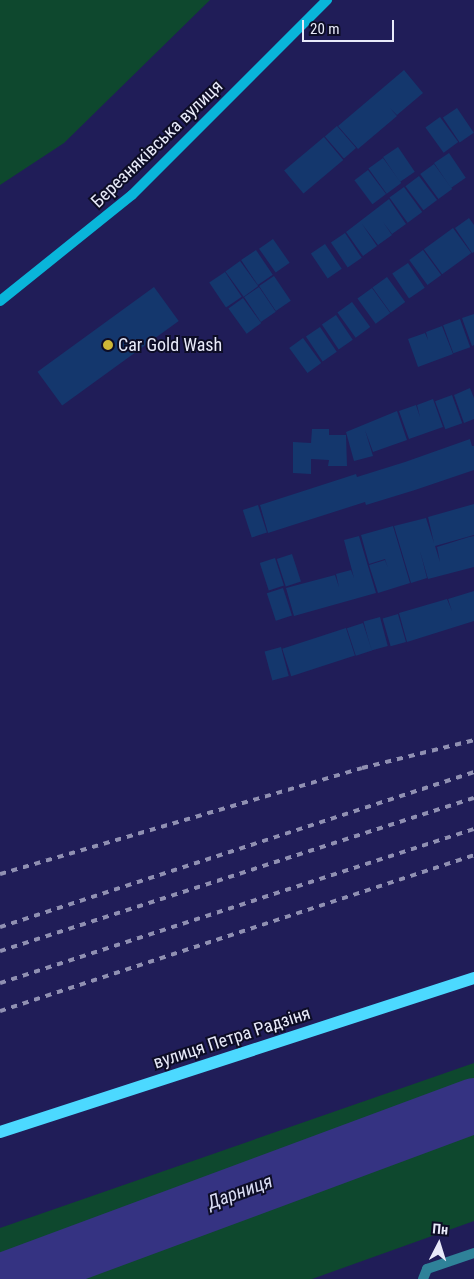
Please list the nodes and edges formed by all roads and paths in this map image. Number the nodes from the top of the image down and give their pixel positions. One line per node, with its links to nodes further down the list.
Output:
1 (327, 0): 2 (street, Березняківська вулиця)
2 (0, 301)
3 (474, 978): 4 (main road, вулиця Петра Радзіня)
4 (0, 1132)
5 (474, 1253): 6 (lane)
6 (423, 1279)

